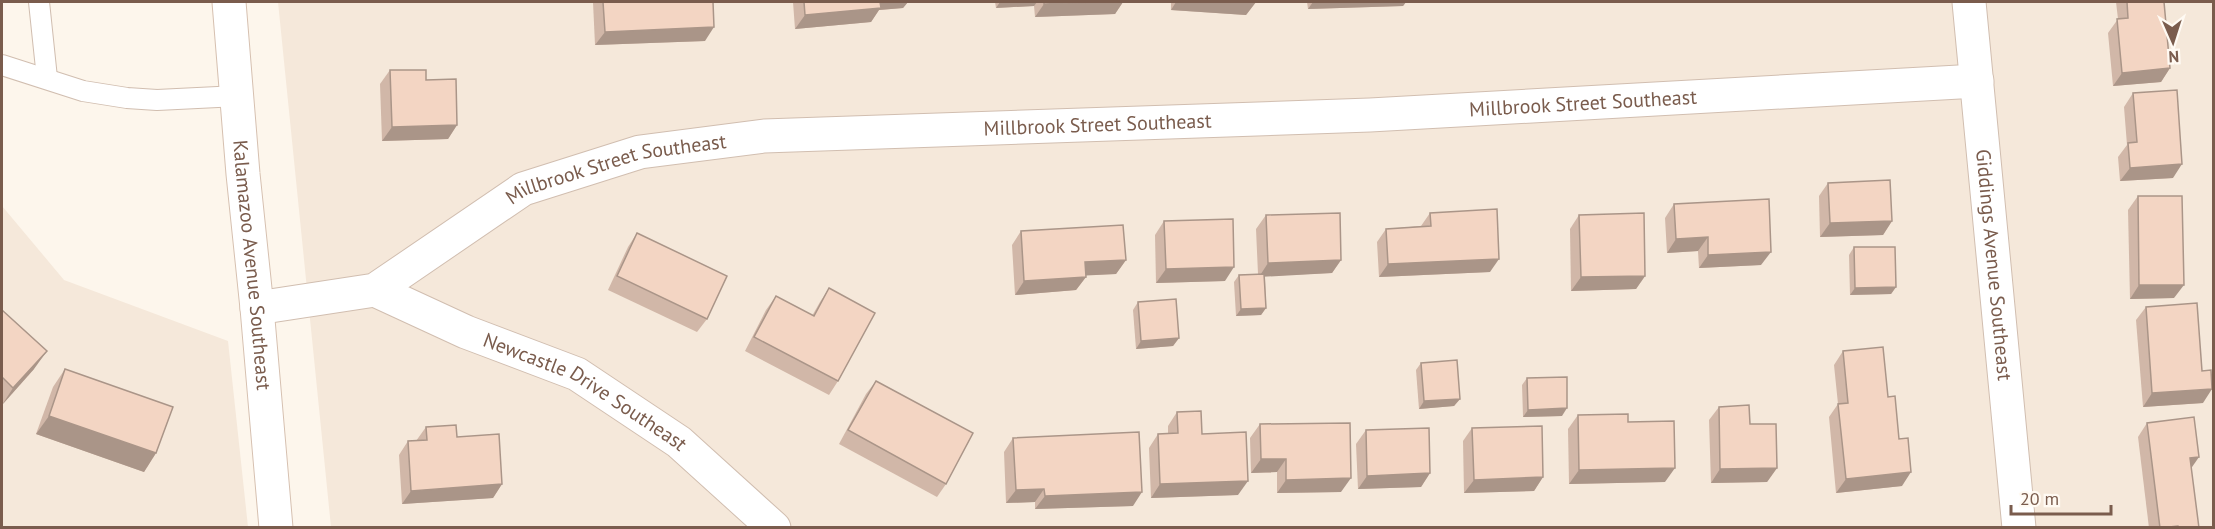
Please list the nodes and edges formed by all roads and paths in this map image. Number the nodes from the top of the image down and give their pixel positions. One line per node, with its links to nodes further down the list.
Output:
1 (39, 2): 5 (lane)
2 (229, 2): 7 (street, Kalamazoo Avenue Southeast)
3 (1970, 2): 6 (street, Giddings Avenue Southeast)
4 (2, 65): 5 (lane)
5 (47, 78): 7 (lane)
6 (1977, 81): 8 (street, Millbrook Street Southeast); 12 (street, Giddings Avenue Southeast)
7 (238, 96): 9 (street, Kalamazoo Avenue Southeast)
8 (375, 290): 9 (street, Millbrook Street Southeast); 11 (street, Newcastle Drive Southeast)
9 (257, 308): 10 (street, Kalamazoo Avenue Southeast)
10 (276, 528)
11 (774, 528)
12 (2019, 528)

